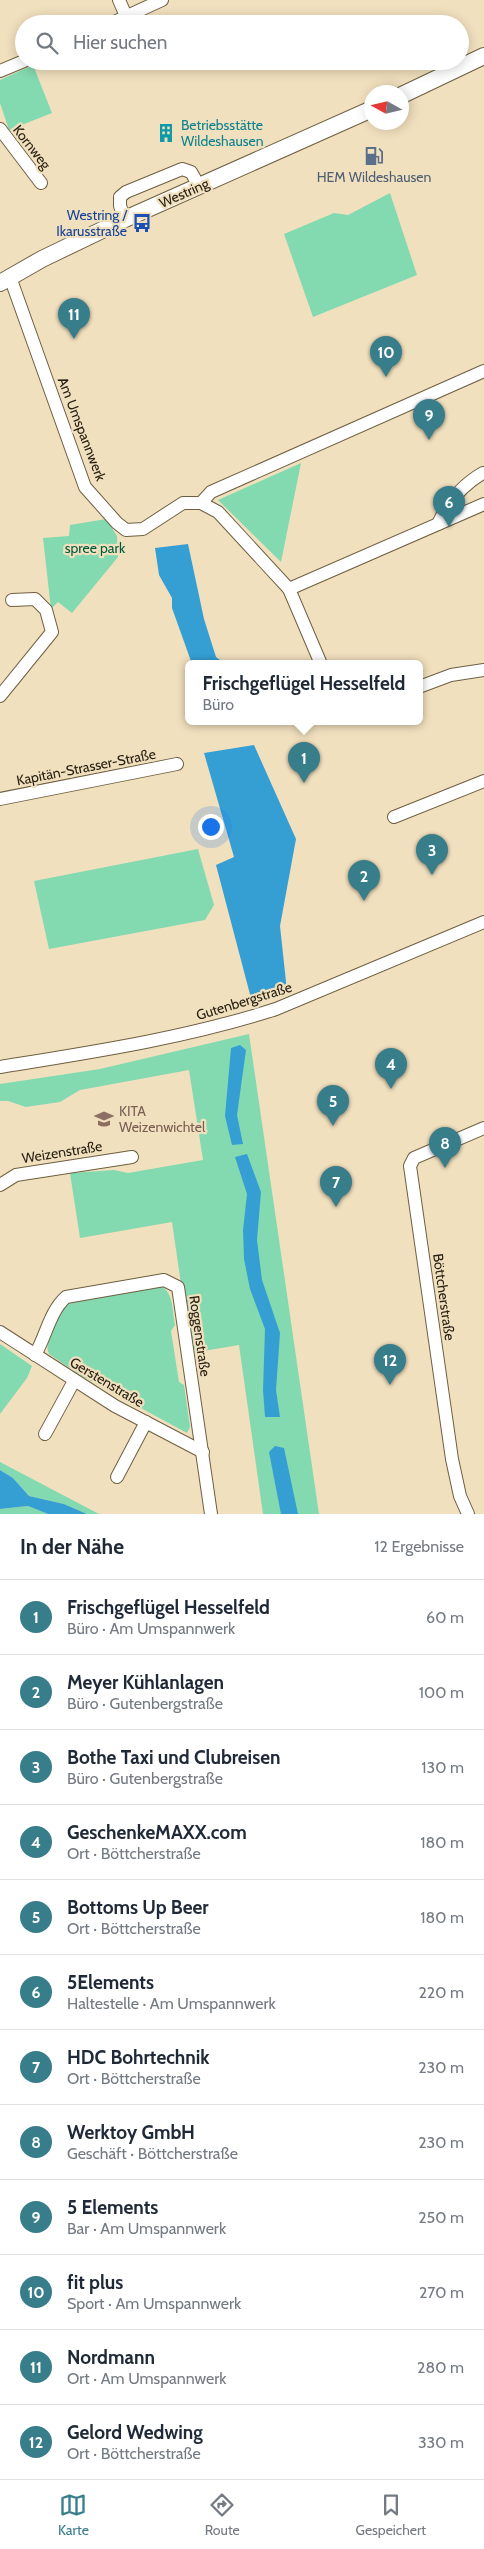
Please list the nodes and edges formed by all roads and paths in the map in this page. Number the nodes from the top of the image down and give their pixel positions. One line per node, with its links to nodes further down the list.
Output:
1 (118, 0): 3 (street)
2 (162, 0): 4 (street)
3 (126, 15)
4 (128, 15)
5 (484, 56): 6 (main road)
6 (469, 63)
7 (15, 65): 9 (street)
8 (455, 70): 10 (main road)
9 (0, 71)
10 (409, 92)
11 (364, 113): 14 (main road, Westring)
12 (0, 129): 13 (street, Kornweg)
13 (41, 183)
14 (199, 186): 15 (main road, Westring); 15 (street)
15 (125, 219): 16 (main road, Westring)
16 (5, 280): 19 (street, Am Umspannwerk)
17 (484, 371): 19 (street, Am Umspannwerk)
18 (483, 473): 21 (street)
19 (201, 503): 22 (street)
20 (484, 504): 21 (street)
21 (438, 524): 22 (street)
22 (289, 589): 24 (street)
23 (12, 600): 27 (street)
24 (319, 660)
25 (484, 670): 26 (street)
26 (423, 686)
27 (0, 696)
28 (177, 764): 30 (street, Kapitän-Strasser-Straße)
29 (484, 781): 31 (street)
30 (0, 798)
31 (394, 817)
32 (484, 922): 33 (street, Gutenbergstraße)
33 (0, 1067)
34 (484, 1128): 45 (street, Böttcherstraße)
35 (132, 1157): 36 (street, Weizenstraße)
36 (0, 1184)
37 (0, 1332): 38 (street, Gerstenstraße)
38 (35, 1355): 39 (street, Gerstenstraße); 42 (street, Roggenstraße)
39 (74, 1381): 40 (street, Gerstenstraße); 41 (street)
40 (146, 1422): 42 (street, Gerstenstraße); 43 (street)
41 (45, 1434)
42 (203, 1452): 44 (street)
43 (117, 1477)
44 (211, 1514)
45 (468, 1514)

